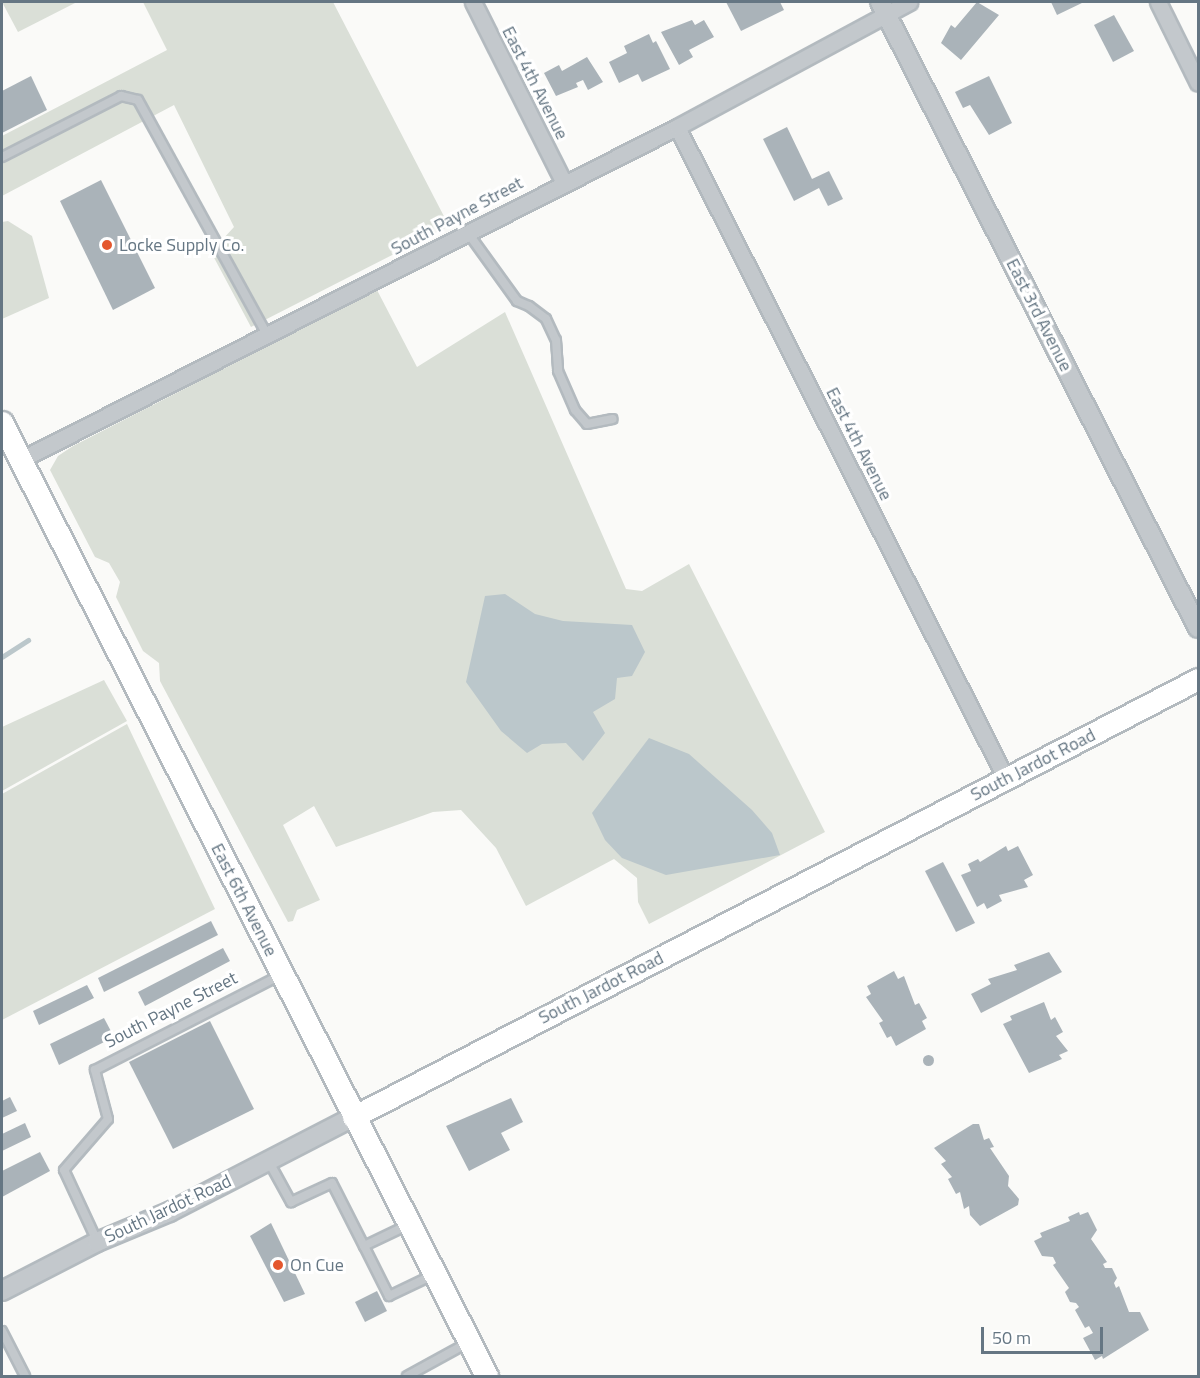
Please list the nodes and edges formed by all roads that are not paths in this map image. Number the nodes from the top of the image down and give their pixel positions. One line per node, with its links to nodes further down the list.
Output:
1 (473, 2): 8 (street, East 4th Avenue)
2 (909, 2): 4 (street, South Payne Street)
3 (1158, 2): 5 (street)
4 (883, 7): 6 (street, South Payne Street); 14 (street, East 3rd Avenue)
5 (1198, 83)
6 (677, 127): 8 (street, South Payne Street); 16 (street, East 4th Avenue)
7 (2, 157): 10 (lane)
8 (563, 181): 9 (street, South Payne Street)
9 (468, 233): 10 (street, South Payne Street); 11 (lane)
10 (268, 336): 13 (street, South Payne Street)
11 (613, 419)
12 (2, 423): 13 (main road, East 6th Avenue)
13 (20, 460): 17 (main road, East 6th Avenue)
14 (1198, 628)
15 (1198, 679): 16 (main road, South Jardot Road)
16 (1006, 779): 18 (main road, South Jardot Road)
17 (282, 975): 18 (main road, East 6th Avenue); 21 (lane, South Payne Street)
18 (353, 1117): 19 (street, South Jardot Road); 20 (main road, East 6th Avenue)
19 (268, 1161): 21 (street, South Jardot Road); 22 (lane)
20 (408, 1225): 22 (lane); 23 (main road, East 6th Avenue)
21 (98, 1242): 24 (street, South Jardot Road)
22 (364, 1246): 23 (lane)
23 (435, 1274): 26 (main road, East 6th Avenue)
24 (2, 1291)
25 (2, 1331): 28 (lane)
26 (470, 1342): 27 (lane); 30 (main road, East 6th Avenue)
27 (417, 1374): 29 (lane)
28 (25, 1377)
29 (407, 1377)
30 (488, 1377)

